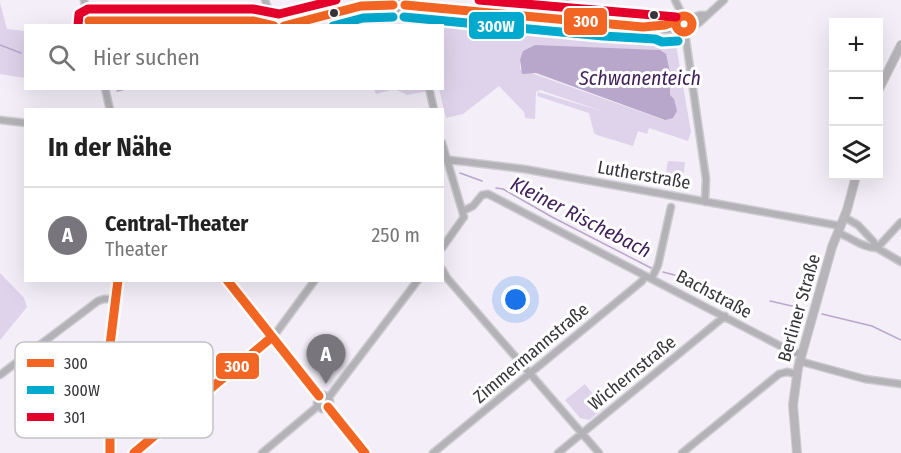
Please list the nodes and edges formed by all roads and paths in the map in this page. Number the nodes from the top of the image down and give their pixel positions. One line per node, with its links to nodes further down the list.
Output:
1 (84, 0): 11 (street)
2 (265, 0): 13 (street)
3 (565, 0): 10 (street)
4 (675, 0): 9 (street)
5 (724, 0): 8 (street)
6 (400, 4): 7 (street); 14 (street); 15 (street)
7 (422, 7): 10 (street); 15 (street)
8 (706, 15): 9 (street); 17 (street)
9 (686, 17): 16 (street); 17 (street)
10 (569, 21): 16 (street)
11 (89, 23): 12 (street)
12 (268, 24)
13 (273, 24)
14 (290, 24)
15 (413, 24)
16 (677, 25): 18 (street)
17 (692, 28): 18 (street)
18 (685, 33): 29 (street)
19 (901, 45): 20 (main road)
20 (883, 83)
21 (105, 90): 23 (street)
22 (429, 90): 24 (street)
23 (110, 108)
24 (434, 108)
25 (0, 120): 26 (street)
26 (24, 123)
27 (445, 160): 29 (street, Lutherstraße); 31 (street)
28 (855, 180): 32 (main road, Berliner Straße)
29 (705, 202): 34 (street, Lutherstraße)
30 (671, 207): 39 (street, Zimmermannstraße)
31 (463, 212): 35 (street); 39 (street, Bachstraße)
32 (844, 217): 34 (main road, Berliner Straße); 36 (street)
33 (901, 222): 36 (street)
34 (839, 229): 36 (street, Lutherstraße); 49 (main road, Berliner Straße)
35 (444, 245)
36 (877, 248): 37 (street)
37 (901, 262)
38 (444, 273): 51 (street)
39 (649, 277): 45 (street, Bachstraße); 51 (street, Zimmermannstraße)
40 (118, 282): 44 (street)
41 (229, 282): 46 (street)
42 (313, 282): 46 (street)
43 (416, 282): 57 (street)
44 (115, 299): 47 (street); 48 (street)
45 (725, 316): 49 (street, Bachstraße); 60 (street, Wichernstraße)
46 (272, 337): 55 (street); 56 (street)
47 (44, 342)
48 (111, 342)
49 (800, 358): 52 (main road, Berliner Straße); 54 (street, Bachstraße)
50 (15, 364): 53 (street)
51 (530, 373): 60 (street); 67 (street, Zimmermannstraße)
52 (796, 374): 70 (street); 71 (main road, Berliner Straße)
53 (0, 375)
54 (901, 384)
55 (213, 387)
56 (319, 396): 57 (street); 58 (street)
57 (329, 397): 59 (street)
58 (318, 406): 59 (street); 65 (street)
59 (328, 407): 66 (street)
60 (582, 433): 68 (street, Wichernstraße); 69 (street)
61 (110, 438): 63 (street)
62 (152, 438): 64 (street)
63 (110, 453)
64 (134, 453)
65 (262, 453)
66 (365, 453)
67 (433, 453)
68 (558, 453)
69 (599, 453)
70 (682, 453)
71 (796, 453)

